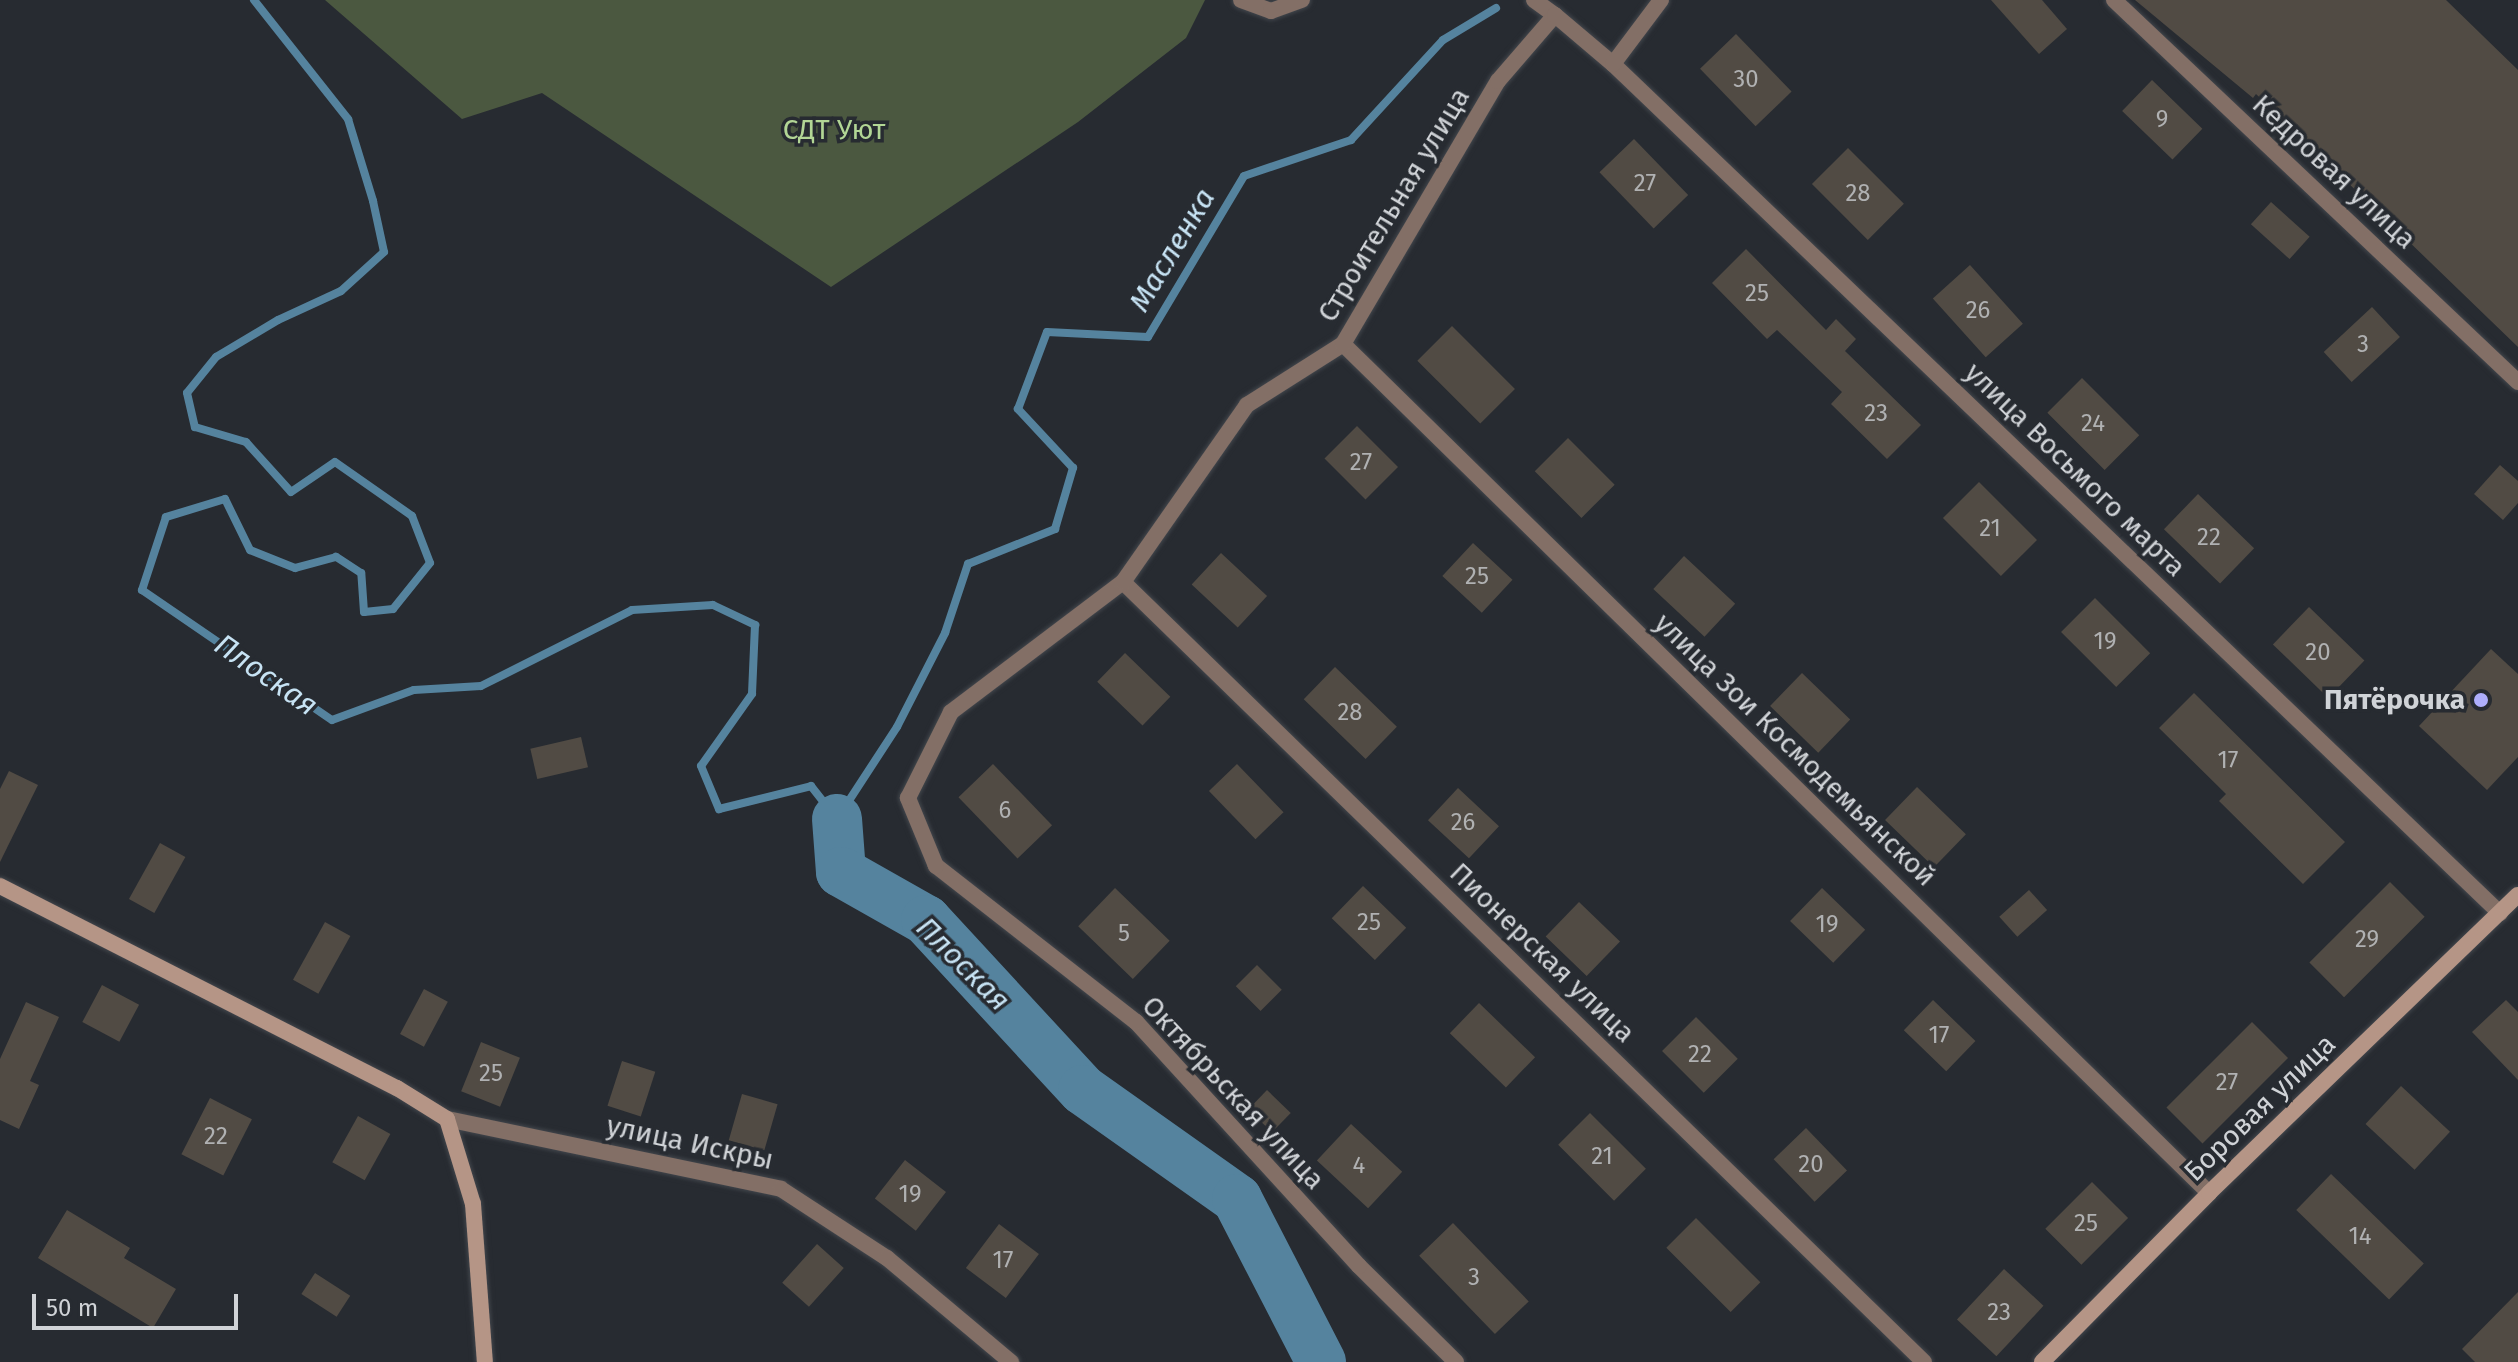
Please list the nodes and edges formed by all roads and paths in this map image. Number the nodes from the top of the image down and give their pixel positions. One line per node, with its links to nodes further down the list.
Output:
1 (1241, 0): 2 (street)
2 (1302, 0)
3 (1534, 0): 6 (street)
4 (1661, 0): 7 (street)
5 (2114, 0): 9 (street, Кедровая улица)
6 (1555, 15): 7 (street); 8 (street, Строительная улица)
7 (1613, 64): 14 (street, улица Восьмого марта)
8 (1343, 344): 10 (street, Строительная улица); 16 (street, улица Зои Космодемьянской)
9 (2518, 382)
10 (1123, 582): 11 (street, Строительная улица); 20 (street, Пионерская улица)
11 (908, 798): 19 (street, Октябрьская улица)
12 (0, 886): 15 (main road)
13 (2518, 895): 14 (main road, Боровая улица)
14 (2500, 913): 16 (main road, Боровая улица)
15 (447, 1119): 17 (main road); 18 (street, улица Искры)
16 (2209, 1193): 21 (main road, Боровая улица)
17 (485, 1362)
18 (1011, 1362)
19 (1456, 1362)
20 (1924, 1362)
21 (2042, 1362)

